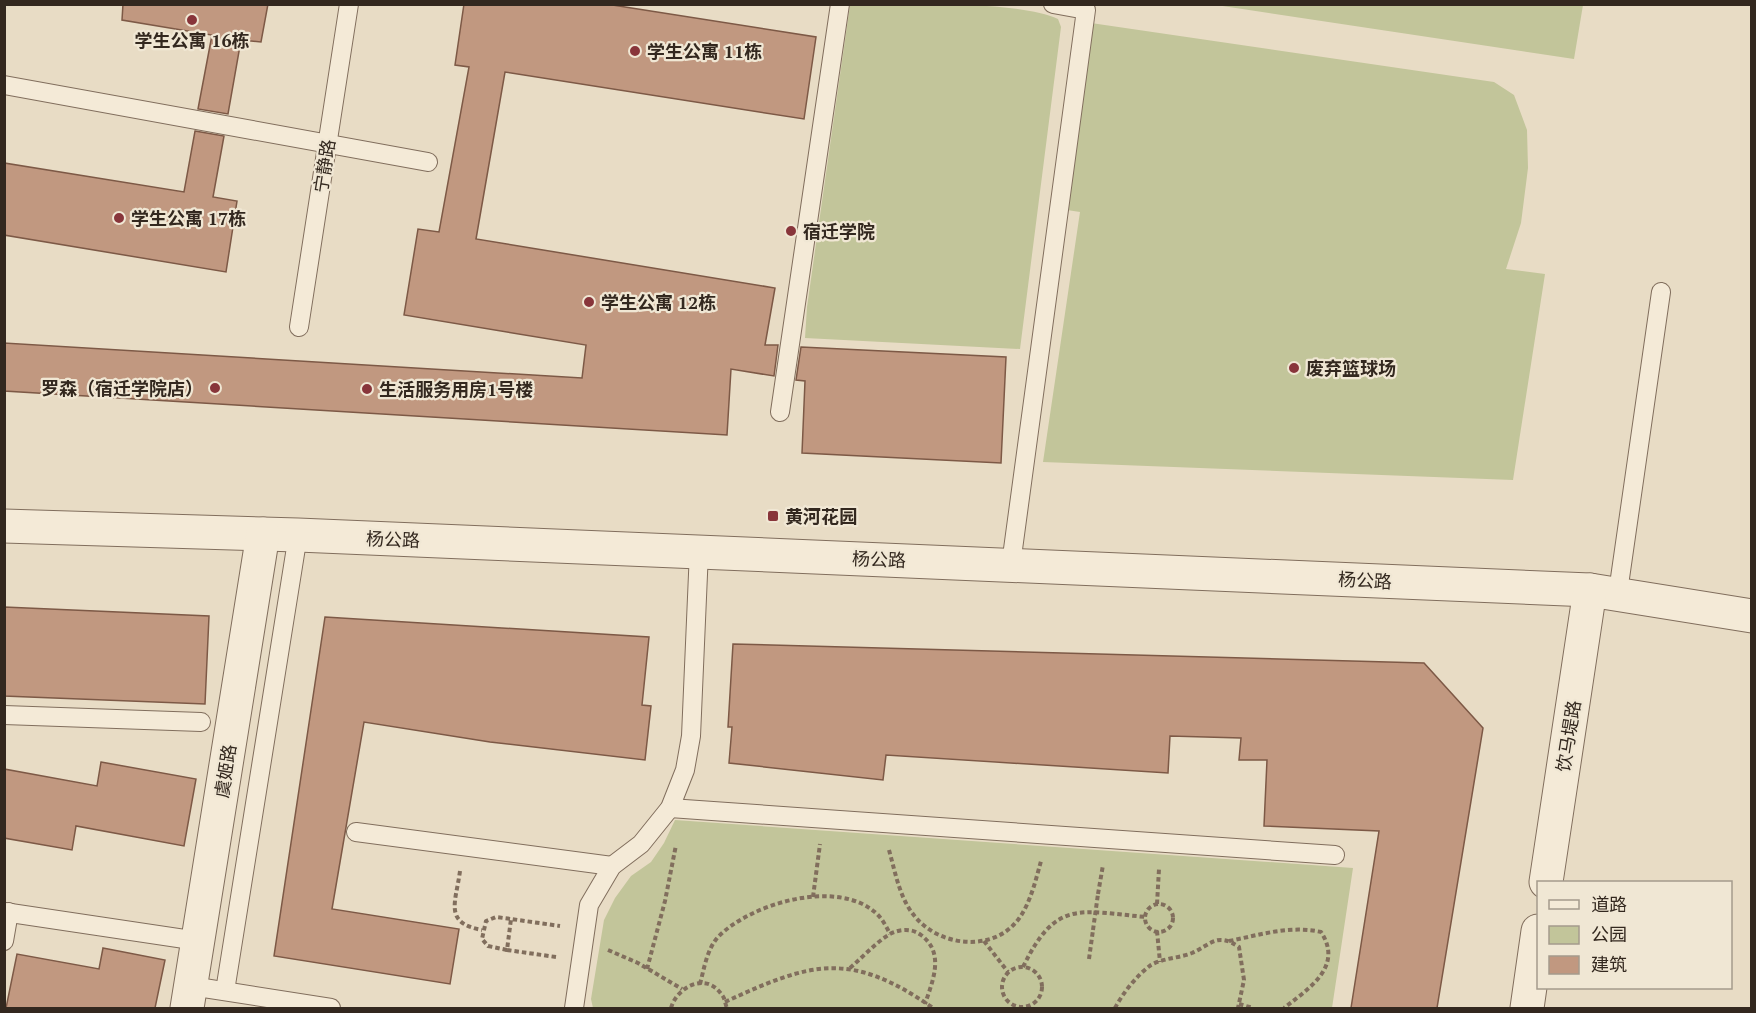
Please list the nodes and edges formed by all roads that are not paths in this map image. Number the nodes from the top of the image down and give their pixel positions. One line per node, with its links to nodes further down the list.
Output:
1 (349, 4): 5 (lane, 宁静路)
2 (840, 4): 9 (lane)
3 (1053, 4): 14 (lane)
4 (4, 85): 5 (lane)
5 (328, 143): 6 (lane); 8 (lane, 宁静路)
6 (428, 162)
7 (1661, 292): 15 (lane)
8 (299, 327)
9 (780, 412)
10 (4, 526): 11 (street, 杨公路)
11 (263, 534): 12 (street, 杨公路); 26 (street, 虞姬路)
12 (298, 535): 13 (street, 杨公路); 28 (lane)
13 (699, 551): 14 (street, 杨公路); 19 (lane)
14 (1011, 564): 15 (street, 杨公路)
15 (1604, 591): 16 (street, 杨公路); 23 (street, 饮马堤路)
16 (1752, 616)
17 (4, 715): 18 (lane)
18 (201, 722)
19 (677, 808): 21 (lane); 22 (lane)
20 (356, 832): 22 (lane)
21 (1335, 855)
22 (612, 866): 31 (lane)
23 (1546, 881)
24 (7, 912): 25 (lane); 26 (lane)
25 (4, 941)
26 (198, 941): 29 (street, 虞姬路)
27 (1537, 944): 32 (street)
28 (225, 991): 29 (lane); 30 (lane)
29 (189, 997)
30 (331, 1008)
31 (574, 1008)
32 (1527, 1008)

